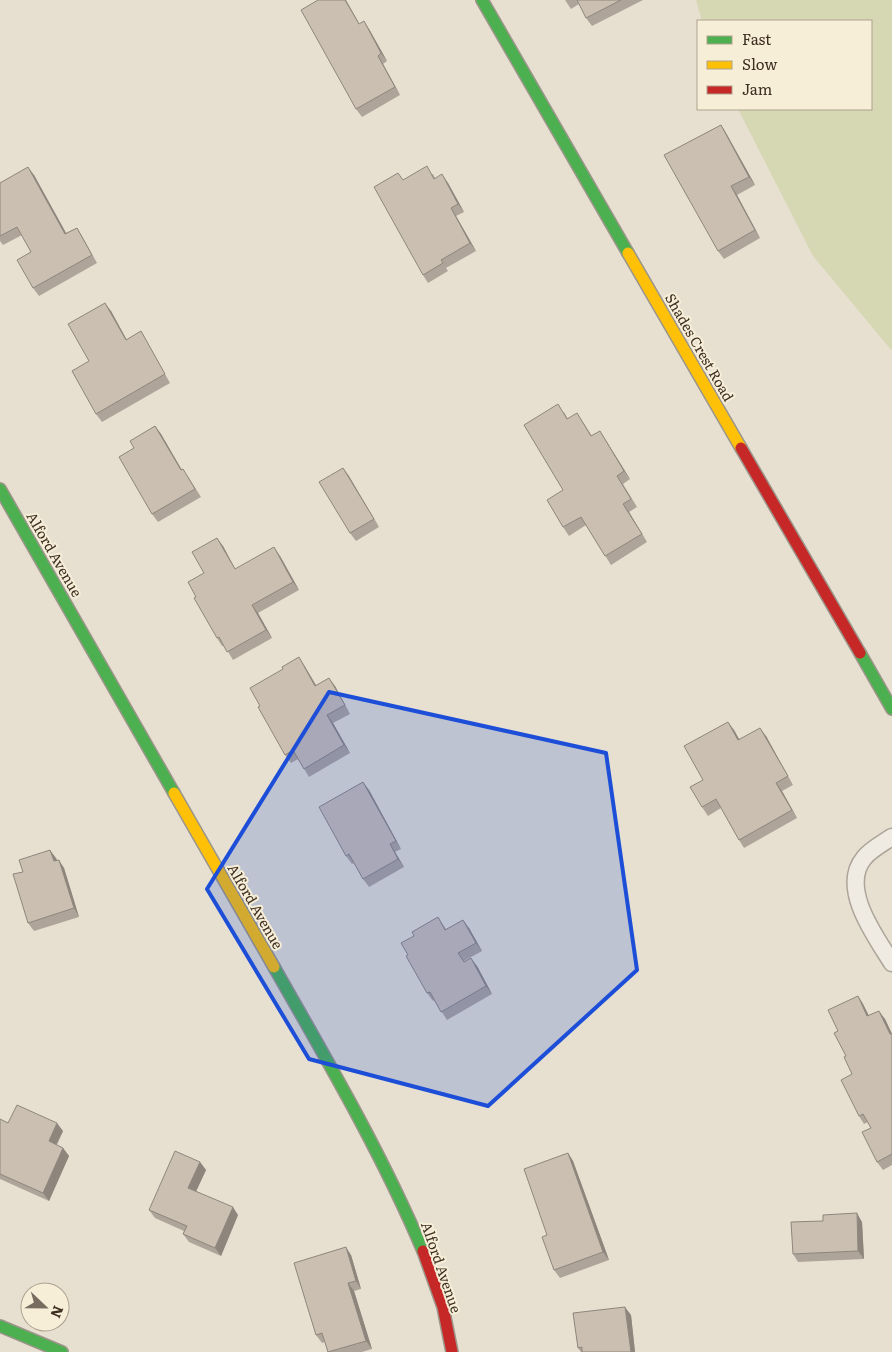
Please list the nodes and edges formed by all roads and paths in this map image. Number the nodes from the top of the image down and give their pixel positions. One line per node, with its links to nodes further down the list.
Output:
1 (482, 0): 3 (street, Shades Crest Road)
2 (0, 489): 8 (street, Alford Avenue)
3 (892, 709)
4 (892, 838): 5 (lane)
5 (892, 963)
6 (0, 1326): 7 (street)
7 (62, 1352)
8 (452, 1352)

